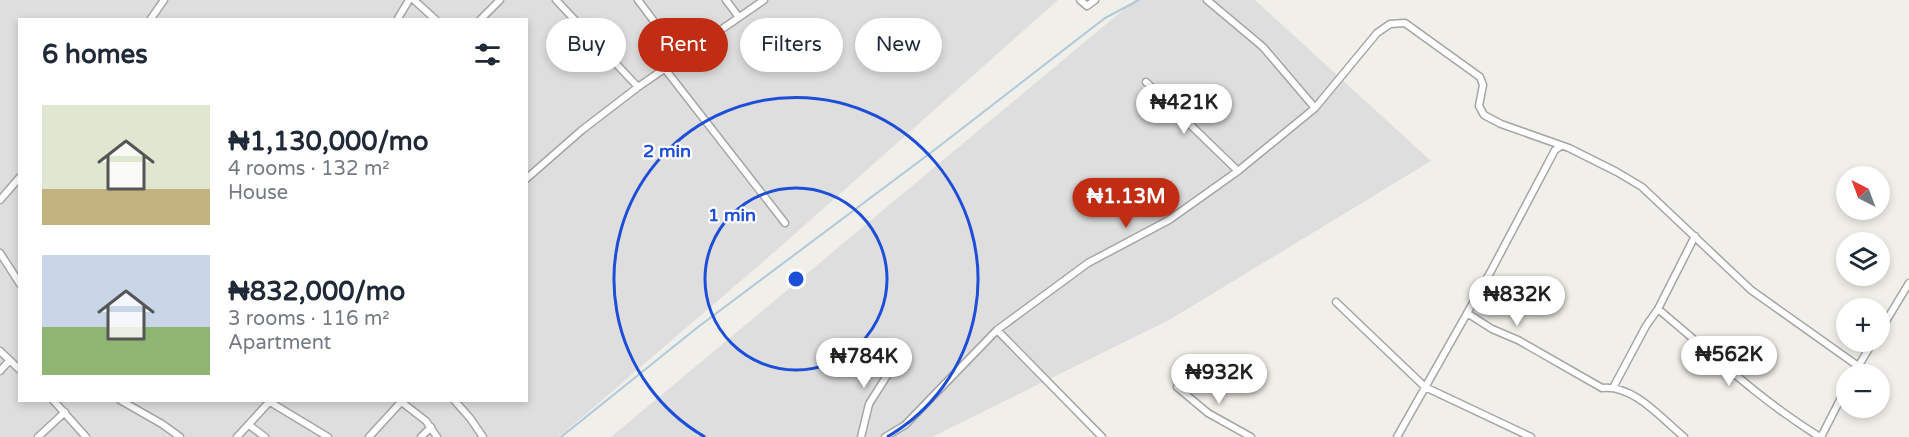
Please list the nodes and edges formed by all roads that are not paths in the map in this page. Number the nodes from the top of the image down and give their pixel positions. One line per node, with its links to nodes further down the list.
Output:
1 (164, 0): 14 (street)
2 (409, 0): 15 (street)
3 (414, 0): 16 (street)
4 (500, 0): 12 (street)
5 (556, 0): 23 (street)
6 (638, 0): 18 (street)
7 (726, 0): 13 (street)
8 (764, 0): 13 (street)
9 (1080, 0): 10 (street)
10 (1095, 0)
11 (1207, 0): 24 (street)
12 (493, 4): 17 (street)
13 (738, 16): 19 (street)
14 (151, 18)
15 (398, 18)
16 (434, 18)
17 (482, 18)
18 (651, 18)
19 (728, 23)
20 (660, 72): 23 (street)
21 (667, 72): 30 (street)
22 (1146, 82): 26 (street)
23 (638, 87): 27 (street)
24 (1316, 108): 25 (street); 26 (street)
25 (1561, 146): 31 (street); 37 (street)
26 (1238, 171): 39 (street)
27 (529, 177)
28 (18, 179): 29 (street)
29 (0, 200)
30 (785, 223)
31 (1695, 236): 36 (street); 43 (street)
32 (0, 253): 33 (street)
33 (18, 281)
34 (1909, 283): 38 (street)
35 (1336, 302): 48 (street)
36 (1658, 309): 46 (street); 77 (street)
37 (1467, 312): 46 (street); 48 (street)
38 (1890, 314)
39 (997, 330): 71 (street); 72 (street)
40 (0, 351): 42 (street)
41 (900, 355): 70 (street)
42 (9, 361): 44 (street); 45 (street)
43 (1855, 364)
44 (18, 368)
45 (0, 370)
46 (1614, 386): 76 (street)
47 (1177, 387): 73 (street)
48 (1425, 387): 74 (street); 75 (street)
49 (54, 402): 57 (street)
50 (124, 402): 62 (street)
51 (270, 402): 58 (street)
52 (273, 402): 65 (street)
53 (399, 402): 66 (street)
54 (401, 402): 59 (street)
55 (456, 402): 69 (street)
56 (1836, 408): 77 (street)
57 (65, 412): 60 (street); 61 (street)
58 (249, 425): 63 (street); 64 (street)
59 (431, 427): 67 (street); 68 (street)
60 (38, 437)
61 (86, 437)
62 (180, 437)
63 (237, 437)
64 (265, 437)
65 (328, 437)
66 (369, 437)
67 (421, 437)
68 (437, 437)
69 (483, 437)
70 (861, 437)
71 (885, 437)
72 (1102, 437)
73 (1251, 437)
74 (1397, 437)
75 (1531, 437)
76 (1684, 437)
77 (1821, 437)

